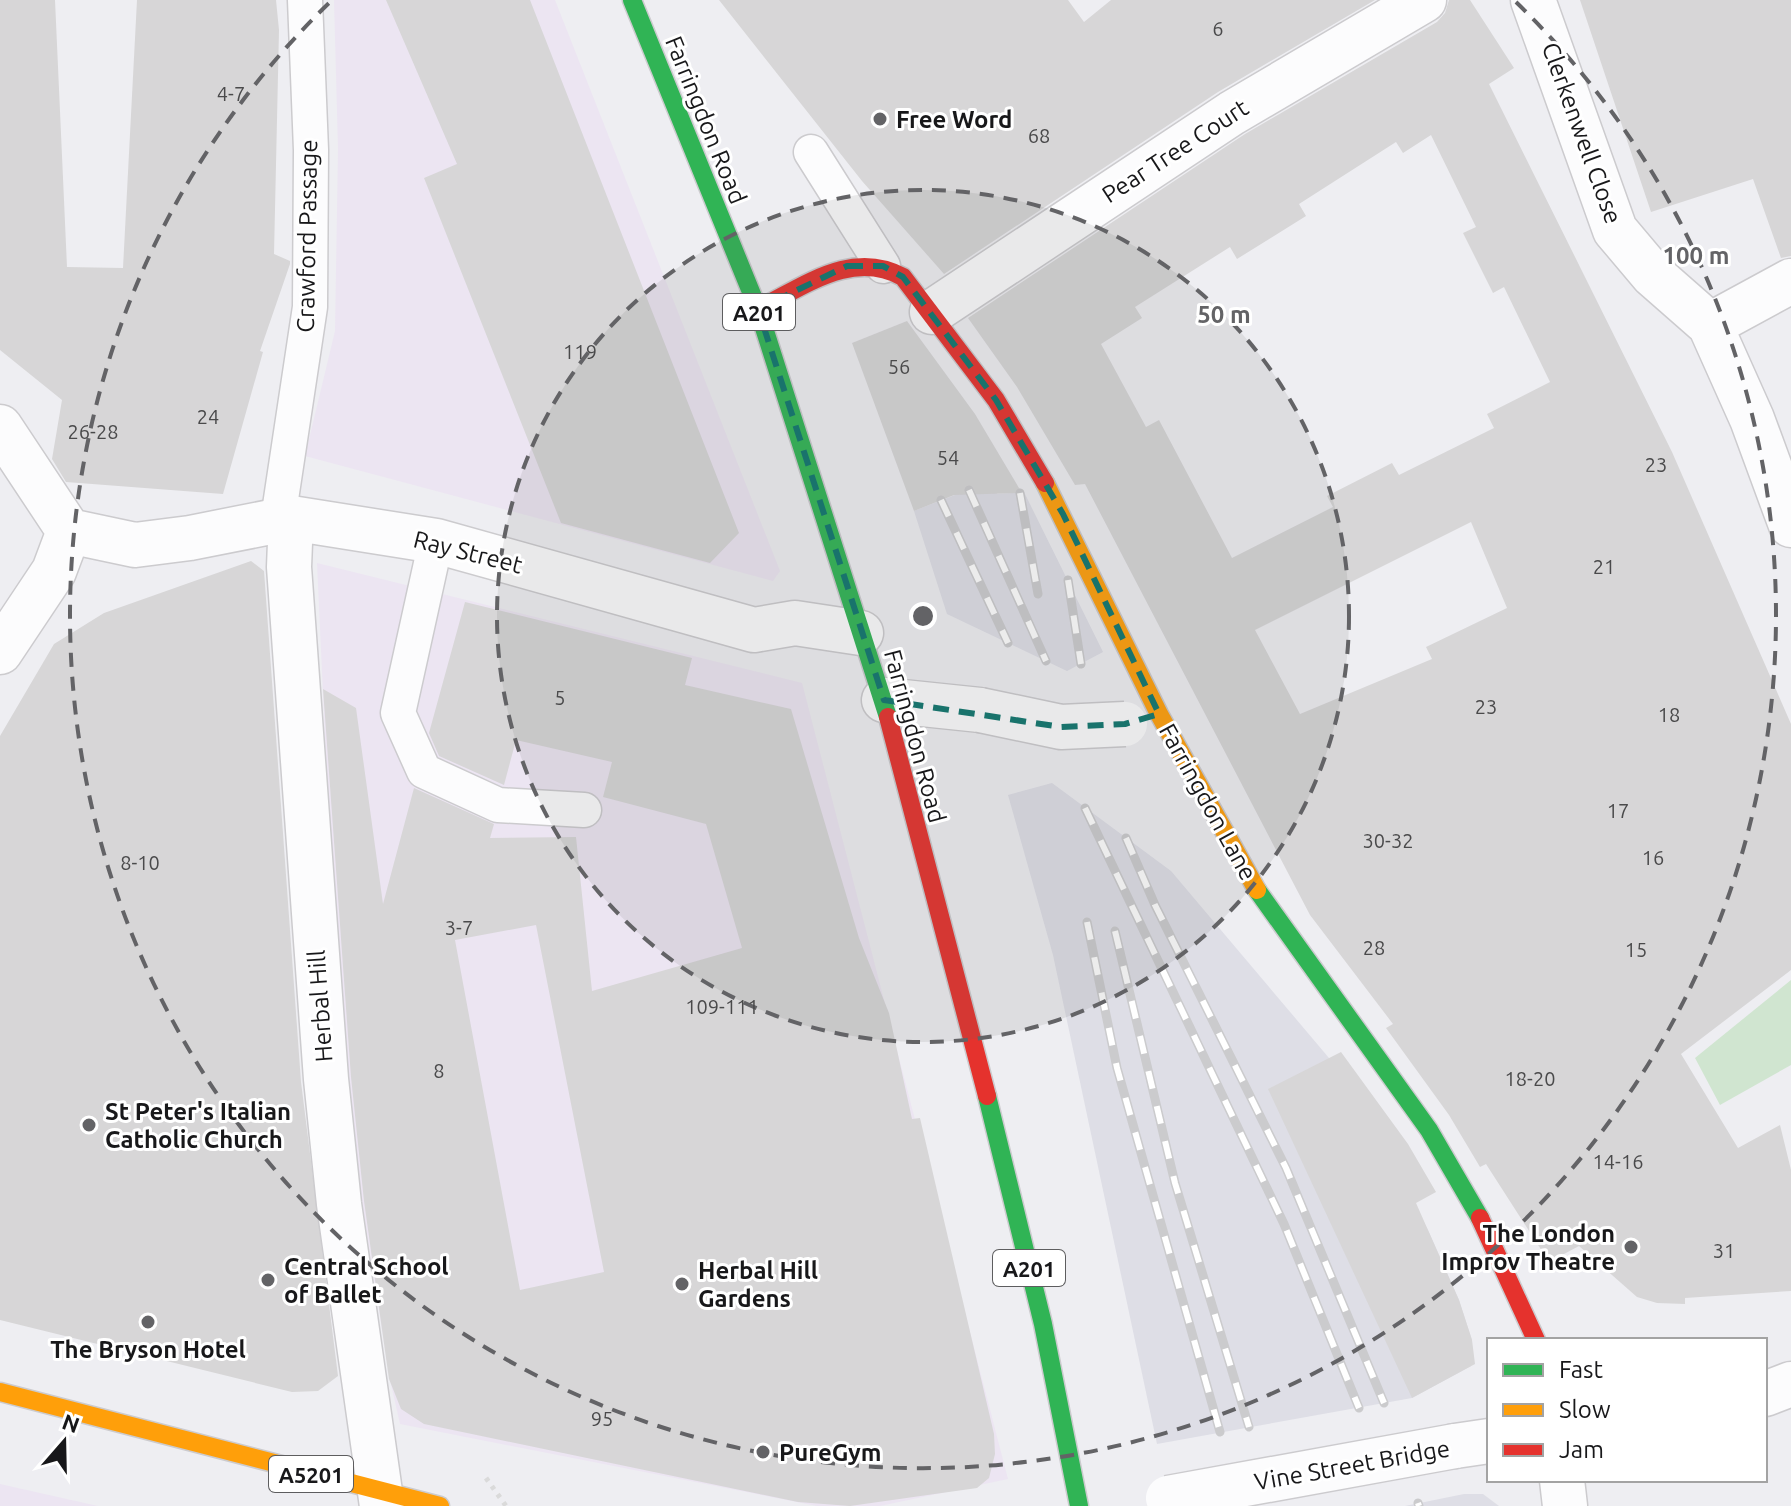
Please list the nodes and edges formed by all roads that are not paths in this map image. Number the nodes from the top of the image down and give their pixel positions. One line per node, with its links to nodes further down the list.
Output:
1 (305, 0): 12 (lane, Crawford Passage)
2 (632, 0): 8 (main road, Farringdon Road / A201)
3 (1424, 0): 9 (street, Pear Tree Court)
4 (1533, 0): 10 (street, Clerkenwell Close)
5 (811, 152): 6 (lane, Farringdon Lane)
6 (883, 266): 8 (main road); 9 (main road, Farringdon Lane)
7 (1791, 281): 10 (street)
8 (758, 309): 16 (main road, Farringdon Road / A201)
9 (932, 312): 19 (main road, Farringdon Lane)
10 (1710, 325): 13 (street, Clerkenwell Close)
11 (0, 427): 14 (street)
12 (285, 518): 14 (street, Ray Street); 15 (street, Ray Street); 28 (street, Herbal Hill)
13 (1791, 525)
14 (69, 531): 17 (street)
15 (436, 541): 16 (street, Ray Street); 20 (lane)
16 (861, 633): 18 (main road, Farringdon Road / A201)
17 (0, 652)
18 (884, 700): 19 (street, bridge); 30 (main road, Farringdon Road / A201)
19 (1142, 719): 21 (main road, Farringdon Lane)
20 (584, 810)
21 (1535, 1338)
22 (1791, 1384): 24 (street)
23 (0, 1392): 28 (main road, A5201)
24 (1767, 1393)
25 (1472, 1443): 27 (street, Vine Street Bridge, bridge)
26 (1562, 1482): 31 (street)
27 (1168, 1498)
28 (381, 1499): 29 (main road, A5201)
29 (440, 1506)
30 (1079, 1506)
31 (1565, 1506)

